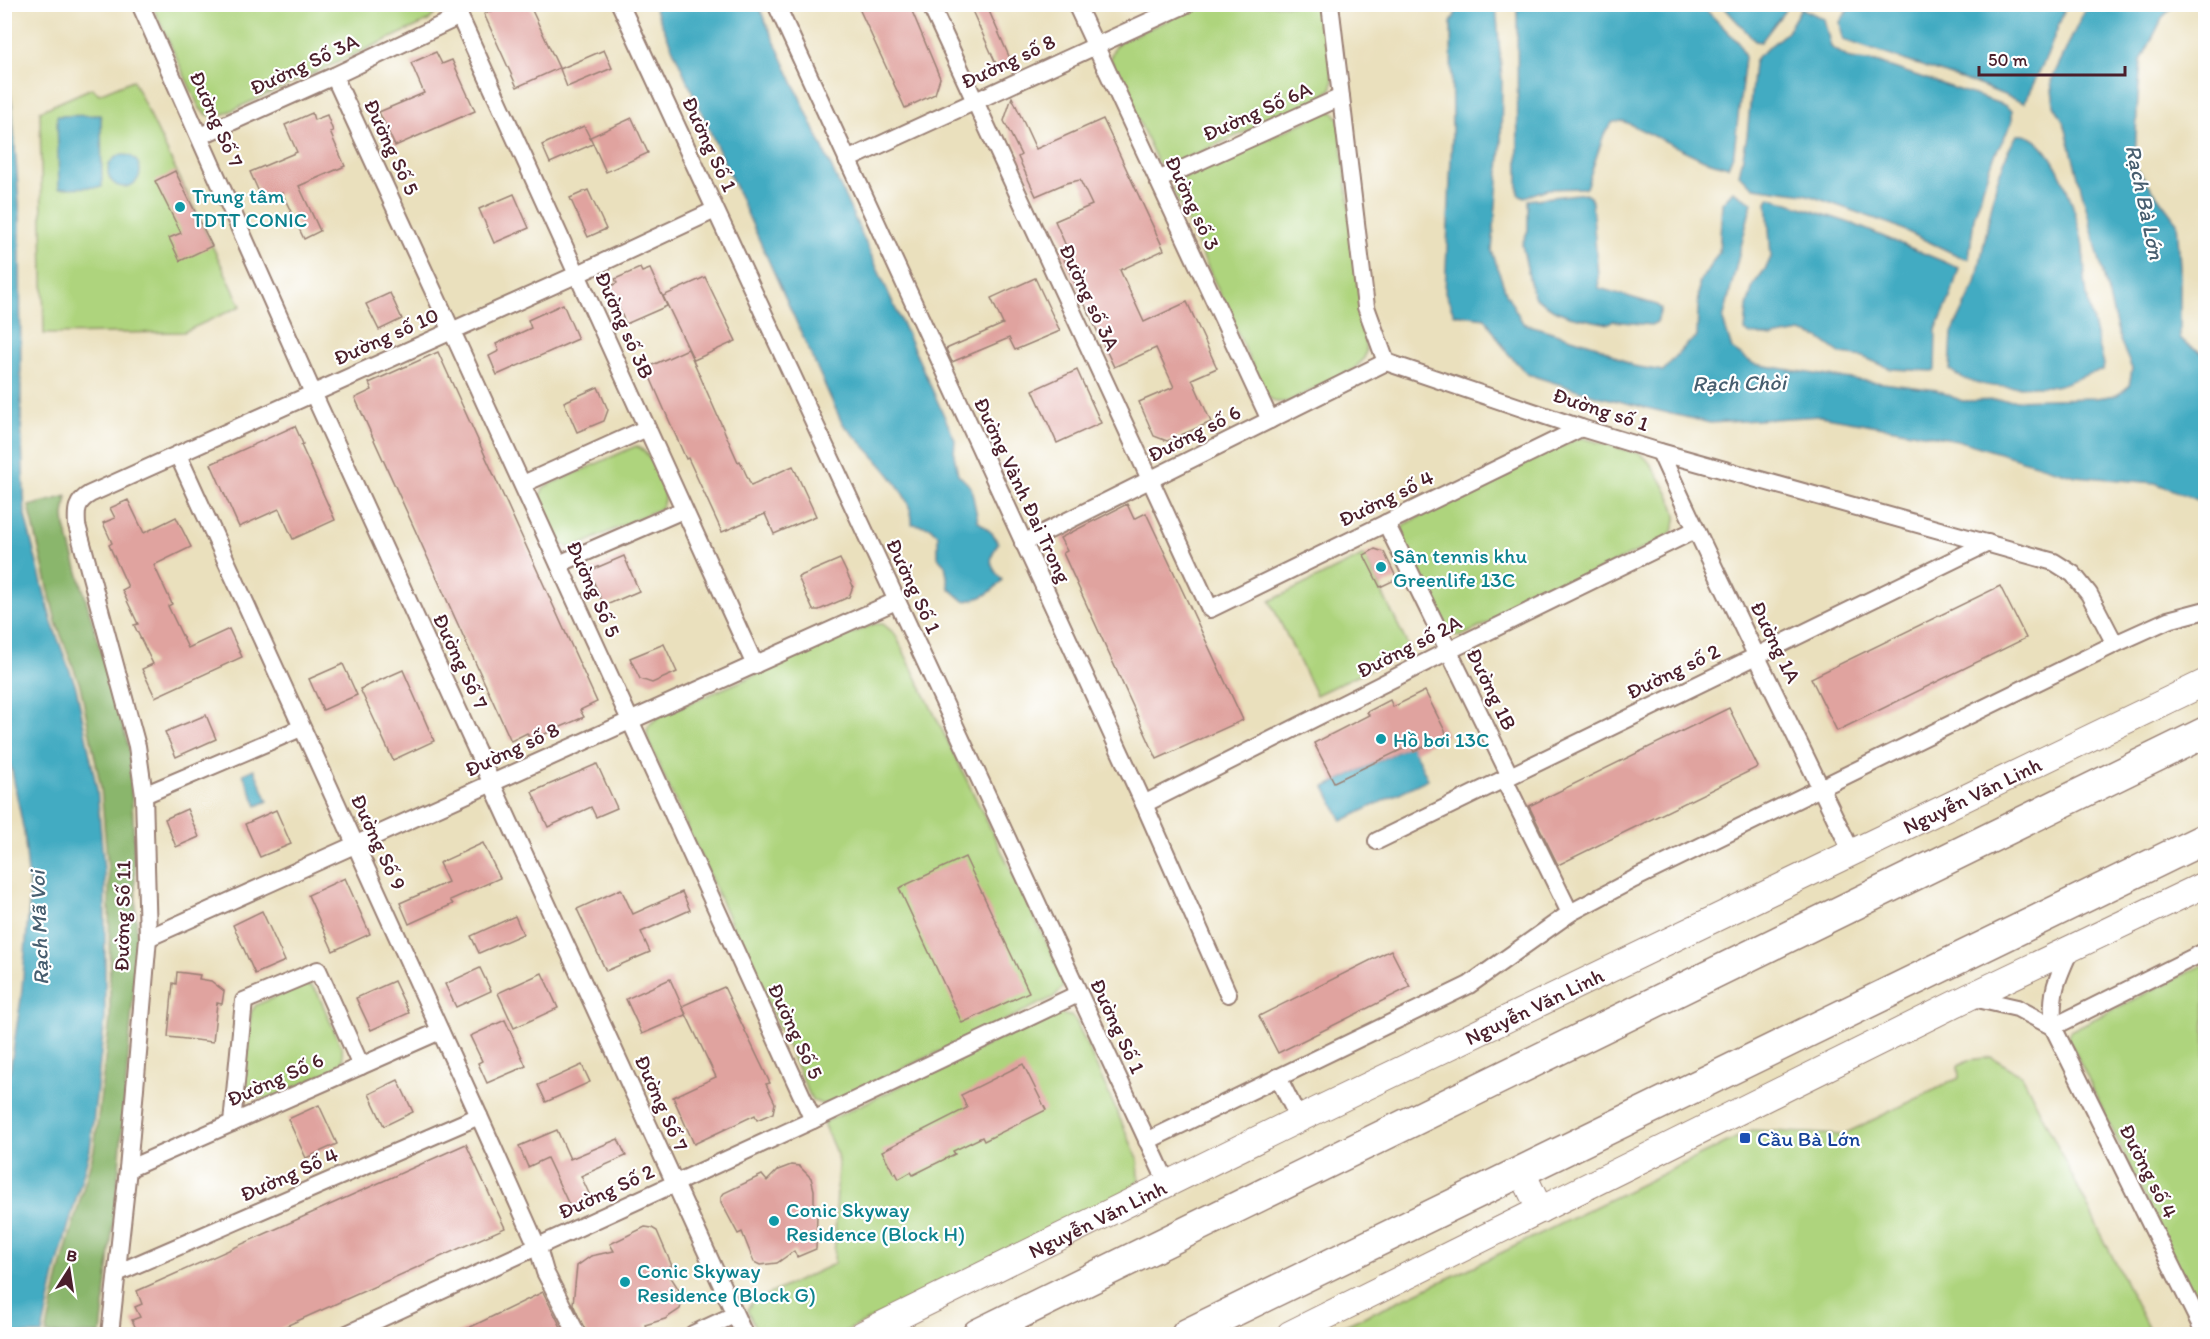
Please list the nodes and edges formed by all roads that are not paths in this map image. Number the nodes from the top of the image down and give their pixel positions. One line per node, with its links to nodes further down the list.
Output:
1 (140, 4): 13 (street, Đường Số 7)
2 (620, 4): 16 (street, Đường Số 1)
3 (776, 4): 14 (street, Đường Vành Đai Trong)
4 (930, 4): 12 (street, Đường số 3A)
5 (1076, 4): 9 (street, Đường số 3)
6 (1187, 4): 9 (street, Đường số 8)
7 (1330, 4): 11 (street)
8 (457, 10): 10 (street, Đường Số 3A); 17 (street, Đường số 3B)
9 (1095, 46): 12 (street, Đường số 8); 15 (street, Đường số 3)
10 (334, 76): 13 (street, Đường Số 3A); 18 (street, Đường Số 5)
11 (1341, 97): 15 (street, Đường Số 6A); 19 (street)
12 (974, 101): 14 (street, Đường số 8); 26 (street, Đường số 3A)
13 (200, 136): 20 (street, Đường Số 7)
14 (847, 160): 32 (street, Đường Vành Đai Trong)
15 (1158, 180): 21 (street, Đường số 3)
16 (715, 210): 17 (street, Đường số 10); 35 (street, Đường Số 1)
17 (578, 274): 18 (street, Đường số 10); 22 (street, Đường số 3B)
18 (453, 331): 20 (street, Đường số 10); 27 (street, Đường Số 5)
19 (1386, 362): 21 (street, Đường số 6); 23 (street, Đường số 1)
20 (313, 393): 25 (street, Đường số 10); 47 (street, Đường Số 7)
21 (1270, 420): 26 (street, Đường số 6)
22 (646, 428): 27 (street); 29 (street, Đường số 3B)
23 (1581, 428): 24 (street, Đường số 1); 30 (street, Đường số 4)
24 (1660, 452): 31 (street, Đường 1A); 33 (street, Đường số 1)
25 (178, 455): 28 (street, Đường số 10); 44 (street, Đường Số 9)
26 (1150, 480): 32 (street, Đường số 6); 36 (street, Đường số 3A)
27 (523, 483): 34 (street, Đường Số 5)
28 (77, 505): 49 (street, Đường Số 11)
29 (683, 510): 34 (street); 41 (street, Đường số 3B)
30 (1386, 524): 36 (street, Đường số 4); 39 (street, Đường 1B)
31 (1695, 530): 39 (street, Đường số 2A); 40 (street, Đường 1A)
32 (1023, 543): 50 (street, Đường Vành Đai Trong)
33 (1988, 543): 38 (street, Đường số 1); 40 (street, Đường số 2)
34 (559, 564): 43 (street, Đường Số 5)
35 (896, 601): 41 (street, Đường số 8); 60 (street, Đường Số 1)
36 (1210, 609)
37 (2205, 610): 38 (street)
38 (2115, 644): 48 (street)
39 (1448, 651): 46 (street, Đường 1B); 50 (street, Đường số 2A)
40 (1757, 655): 46 (street, Đường số 2); 48 (street, Đường 1A)
41 (755, 665): 43 (street, Đường số 8)
42 (2205, 682): 54 (main road, Nguyễn Văn Linh)
43 (628, 720): 47 (street, Đường số 8); 69 (street, Đường Số 5)
44 (301, 728): 49 (street); 53 (street, Đường Số 9)
45 (2205, 732): 86 (highway)
46 (1507, 778): 52 (street, Đường số 2); 56 (street, Đường 1B)
47 (492, 783): 53 (street, Đường số 8); 74 (street, Đường Số 7)
48 (1820, 787): 54 (street, Đường 1A); 56 (street)
49 (144, 795): 57 (street, Đường Số 11)
50 (1144, 804): 61 (street, Đường Vành Đai Trong)
51 (2205, 838): 73 (highway)
52 (1377, 842)
53 (356, 845): 57 (street, Đường số 8); 64 (street, Đường Số 9)
54 (1852, 853): 68 (main road, Nguyễn Văn Linh)
55 (2205, 884): 58 (main road)
56 (1570, 913): 66 (street)
57 (148, 938): 72 (street, Đường Số 11)
58 (2071, 948): 62 (main road); 63 (street, Đường số 4)
59 (2205, 951): 63 (street)
60 (1078, 994): 69 (street, Đường Số 2); 71 (street, Đường Số 1)
61 (1228, 994)
62 (1969, 997): 63 (street); 76 (main road)
63 (2053, 1028): 89 (street, Đường số 4)
64 (440, 1031): 65 (street, Đường Số 6); 67 (street, Đường Số 9)
65 (362, 1066): 70 (street, Đường Số 6); 70 (street)
66 (1278, 1077): 68 (street); 71 (street)
67 (478, 1116): 77 (street, Đường Số 9); 78 (street, Đường Số 4)
68 (1299, 1119): 75 (main road, Nguyễn Văn Linh)
69 (813, 1120): 74 (street, Đường Số 2)
70 (232, 1123): 72 (street, Đường Số 6)
71 (1147, 1141): 75 (street, Đường Số 1)
72 (128, 1169): 78 (street, Đường Số 11)
73 (1521, 1170): 76 (main road); 87 (highway)
74 (675, 1184): 77 (street, Đường Số 2); 79 (street, Đường Số 7)
75 (1168, 1185): 85 (main road, Nguyễn Văn Linh)
76 (1540, 1210): 88 (main road)
77 (538, 1248): 81 (street, Đường Số 2); 82 (street, Đường Số 9)
78 (117, 1274): 80 (street, Đường Số 11)
79 (734, 1315): 83 (street); 84 (street, Đường Số 7)
80 (110, 1335)
81 (348, 1335)
82 (577, 1335)
83 (693, 1335)
84 (744, 1335)
85 (863, 1335)
86 (978, 1335)
87 (1186, 1335)
88 (1290, 1335)
89 (2205, 1335)

